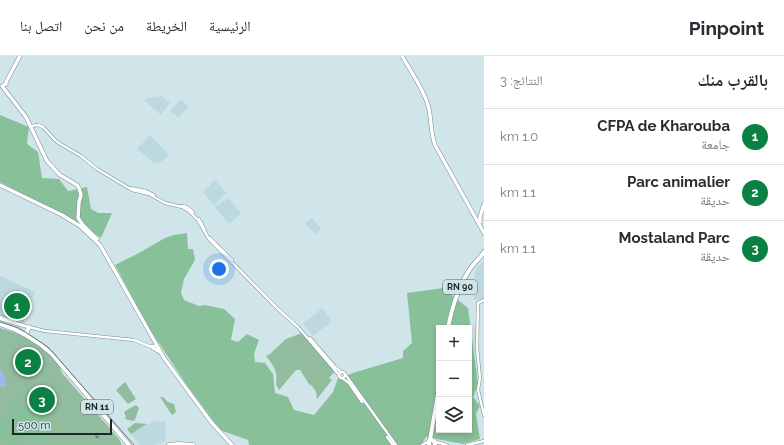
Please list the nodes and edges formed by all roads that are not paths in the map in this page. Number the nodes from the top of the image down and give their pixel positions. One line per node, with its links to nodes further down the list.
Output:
1 (20, 56): 3 (main road)
2 (403, 56): 10 (main road)
3 (3, 85): 4 (main road)
4 (31, 126): 14 (main road); 27 (street)
5 (0, 185): 6 (main road)
6 (15, 193): 7 (main road); 7 (main road)
7 (24, 197): 14 (main road)
8 (484, 204): 9 (main road)
9 (481, 213): 10 (main road); 11 (main road)
10 (477, 218): 11 (main road); 13 (main road)
11 (480, 222): 12 (main road)
12 (484, 229)
13 (484, 233)
14 (100, 245): 20 (main road)
15 (484, 252): 21 (highway, RN 90)
16 (484, 256): 22 (highway, RN 90)
17 (484, 300): 31 (street)
18 (0, 318): 23 (street)
19 (0, 325): 24 (highway, RN 11); 35 (highway, RN 11)
20 (145, 325): 25 (main road); 25 (main road)
21 (449, 325)
22 (450, 325)
23 (28, 327): 24 (highway); 25 (street)
24 (26, 334): 36 (highway, RN 11)
25 (155, 346): 26 (main road); 26 (main road)
26 (173, 370): 39 (main road)
27 (340, 374): 28 (street); 29 (street)
28 (345, 374): 29 (street); 40 (street)
29 (342, 378): 40 (street)
30 (438, 397): 34 (highway)
31 (484, 415)
32 (436, 423): 34 (highway)
33 (484, 441): 43 (street)
34 (431, 443): 41 (street); 42 (street)
35 (126, 445)
36 (129, 445)
37 (169, 445): 38 (highway)
38 (193, 445)
39 (232, 445)
40 (394, 445)
41 (422, 445)
42 (447, 445)
43 (468, 445)

